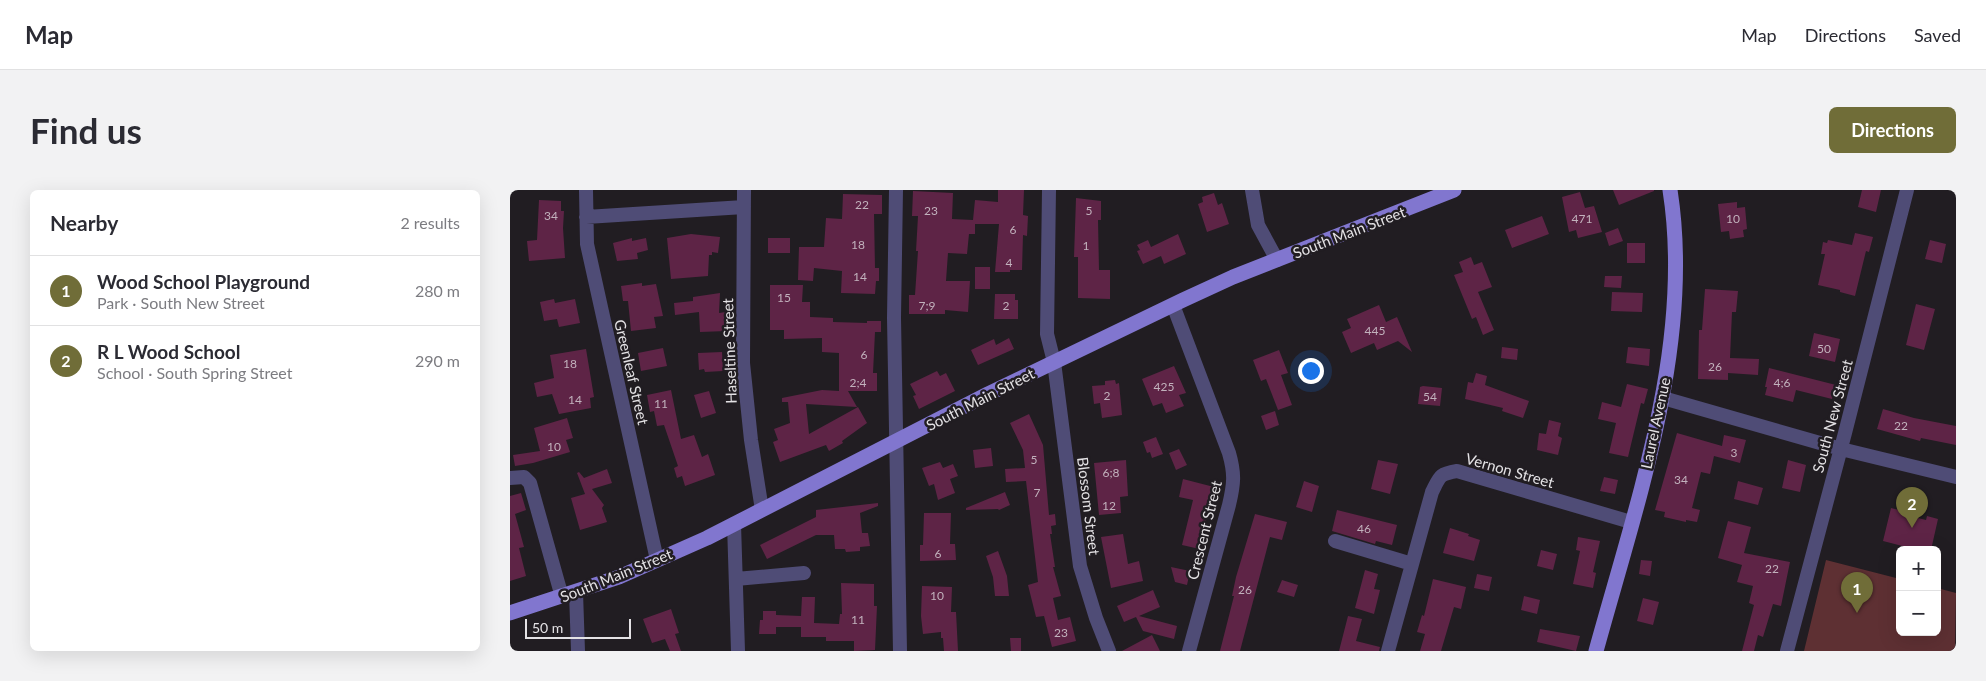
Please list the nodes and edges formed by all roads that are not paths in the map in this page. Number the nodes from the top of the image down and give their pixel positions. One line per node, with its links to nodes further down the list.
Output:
1 (586, 190): 10 (street, Greenleaf Street)
2 (744, 190): 9 (street, Haseltine Street)
3 (896, 190): 15 (street)
4 (1049, 190): 13 (street, Blossom Street)
5 (1252, 190): 11 (street)
6 (1454, 190): 11 (main road, South Main Street)
7 (1670, 190): 14 (main road, Laurel Avenue)
8 (1907, 190): 16 (street, South New Street)
9 (744, 207): 10 (street); 19 (street, Haseltine Street)
10 (586, 217): 23 (street, Greenleaf Street)
11 (1276, 260): 12 (main road, South Main Street)
12 (1173, 305): 13 (main road, South Main Street); 33 (street, Crescent Street)
13 (1054, 362): 15 (main road, South Main Street); 32 (street, Blossom Street)
14 (1663, 398): 16 (street); 20 (main road, Laurel Avenue)
15 (896, 442): 19 (main road, South Main Street); 31 (street)
16 (1841, 449): 17 (street); 36 (street, South New Street)
17 (1956, 477)
18 (510, 478): 27 (street)
19 (762, 510): 21 (main road, South Main Street)
20 (1631, 522): 24 (street, Vernon Street); 35 (main road, Laurel Avenue)
21 (734, 524): 23 (main road, South Main Street); 26 (street)
22 (1335, 541): 24 (street)
23 (657, 560): 27 (main road, South Main Street)
24 (1412, 564): 34 (street, Vernon Street)
25 (804, 573): 26 (street)
26 (736, 579): 30 (street)
27 (569, 594): 28 (main road, South Main Street); 29 (street)
28 (510, 613)
29 (578, 651)
30 (738, 651)
31 (900, 651)
32 (1109, 651)
33 (1189, 651)
34 (1388, 651)
35 (1596, 651)
36 (1787, 651)

